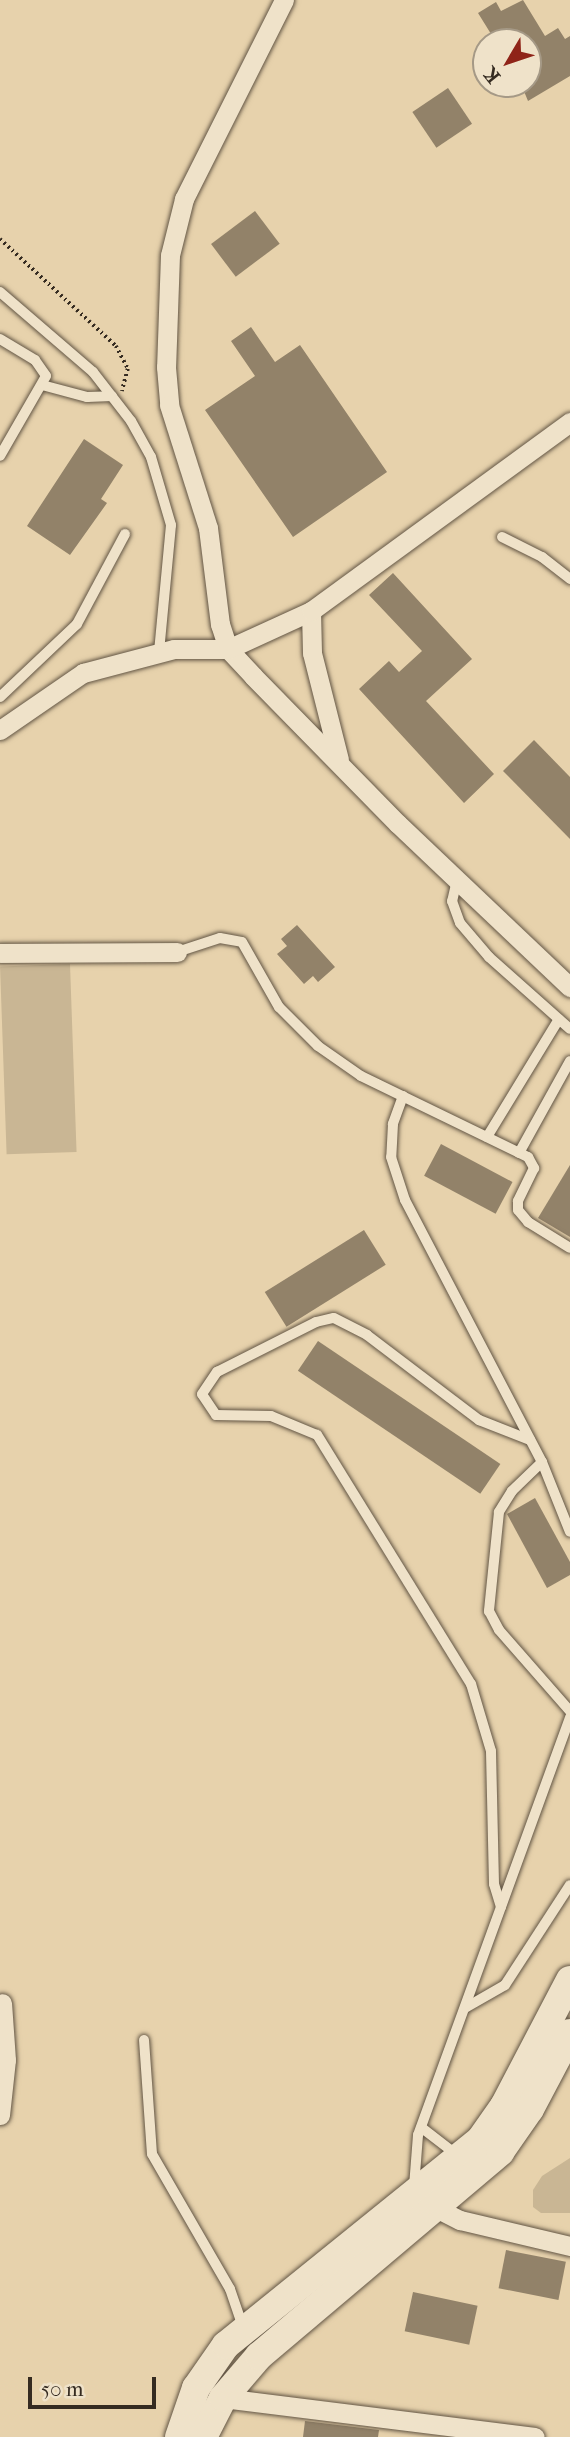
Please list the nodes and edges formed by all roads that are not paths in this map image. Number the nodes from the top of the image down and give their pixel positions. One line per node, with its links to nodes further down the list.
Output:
1 (284, 0): 12 (street)
2 (0, 292): 5 (lane)
3 (0, 339): 4 (lane)
4 (42, 385): 5 (lane); 7 (lane)
5 (115, 399): 13 (lane)
6 (570, 422): 11 (street)
7 (0, 456)
8 (125, 534): 14 (lane)
9 (502, 537): 10 (lane)
10 (570, 579)
11 (311, 611): 12 (street); 16 (street)
12 (228, 649): 13 (street); 16 (street)
13 (159, 653): 15 (street)
14 (0, 696)
15 (0, 730)
16 (339, 761): 17 (street)
17 (458, 880): 20 (street); 21 (lane)
18 (177, 952): 19 (street); 24 (lane)
19 (0, 953)
20 (570, 987)
21 (559, 1019): 22 (lane); 25 (lane)
22 (570, 1029)
23 (570, 1061): 26 (lane)
24 (403, 1096): 25 (lane); 28 (lane)
25 (487, 1137): 26 (lane)
26 (519, 1153): 27 (lane)
27 (570, 1248)
28 (530, 1440): 29 (lane); 34 (lane)
29 (542, 1462): 30 (lane); 31 (lane)
30 (570, 1532)
31 (570, 1711)
32 (570, 1717): 34 (lane)
33 (570, 1885): 37 (lane)
34 (501, 1907): 37 (lane)
35 (570, 1980): 42 (main road)
36 (2, 2003): 40 (street)
37 (466, 2008): 41 (lane)
38 (570, 2033): 44 (main road)
39 (144, 2040): 46 (lane)
40 (0, 2115)
41 (422, 2127): 42 (lane); 43 (lane)
42 (461, 2157): 43 (main road)
43 (413, 2192): 46 (main road)
44 (436, 2208): 45 (street); 47 (main road)
45 (570, 2246)
46 (243, 2330): 48 (main road)
47 (223, 2398): 49 (main road); 50 (street)
48 (178, 2437)
49 (203, 2437)
50 (535, 2437)

